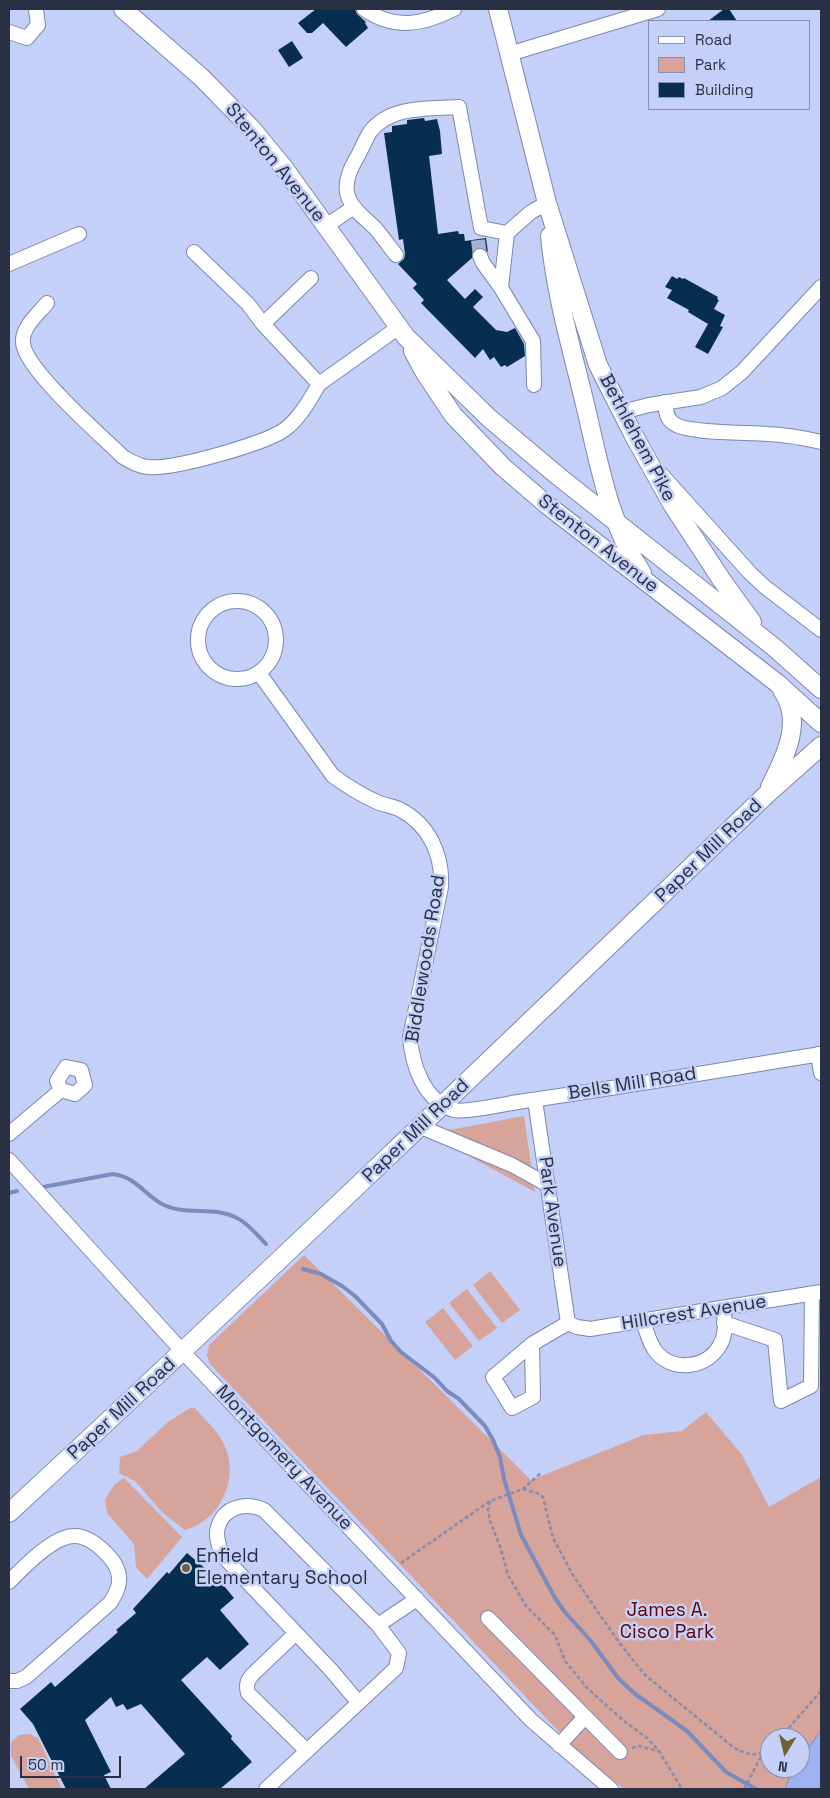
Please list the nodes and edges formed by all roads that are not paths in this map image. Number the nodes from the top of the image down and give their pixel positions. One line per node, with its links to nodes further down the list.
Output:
1 (36, 9): 9 (street)
2 (123, 9): 13 (main road, Stenton Avenue)
3 (364, 9): 8 (street)
4 (404, 9): 8 (street)
5 (454, 9): 8 (street)
6 (498, 9): 10 (main road, Bethlehem Pike)
7 (658, 9): 10 (street)
8 (403, 23)
9 (9, 32)
10 (509, 54): 11 (main road, Bethlehem Pike)
11 (547, 203): 14 (street); 29 (main road, Bethlehem Pike); 32 (main road, Bethlehem Pike)
12 (354, 207): 13 (street); 14 (street); 17 (street)
13 (326, 226): 25 (main road, Stenton Avenue)
14 (507, 233): 22 (street)
15 (78, 234): 19 (street)
16 (194, 252): 24 (street)
17 (396, 255)
18 (480, 256): 22 (street)
19 (9, 264)
20 (311, 278): 24 (street)
21 (821, 287): 28 (street)
22 (500, 288): 27 (street)
23 (47, 303): 26 (street)
24 (263, 324): 26 (street)
25 (402, 332): 26 (street); 32 (main road, Stenton Avenue); 33 (main road, Stenton Avenue)
26 (319, 384)
27 (534, 385)
28 (665, 402): 29 (street); 30 (street)
29 (622, 412): 31 (main road, Bethlehem Pike)
30 (821, 442)
31 (645, 456): 34 (street); 35 (main road, Bethlehem Pike)
32 (616, 523): 33 (main road, Bethlehem Pike); 35 (main road, Stenton Avenue)
33 (648, 582): 37 (main road, Stenton Avenue)
34 (821, 630)
35 (775, 648): 38 (main road, Stenton Avenue)
36 (259, 672): 36 (street); 46 (street, Biddlewoods Road)
37 (777, 683): 39 (main road, Stenton Avenue); 41 (main road)
38 (821, 689)
39 (821, 723)
40 (821, 746): 41 (main road, Paper Mill Road)
41 (766, 796): 46 (main road, Paper Mill Road)
42 (820, 1054): 43 (street); 45 (street, Bells Mill Road)
43 (821, 1073)
44 (61, 1090): 48 (street)
45 (535, 1100): 46 (street, Bells Mill Road); 50 (street, Park Avenue)
46 (443, 1106): 47 (main road, Paper Mill Road)
47 (420, 1127): 50 (street); 57 (main road, Paper Mill Road)
48 (9, 1134)
49 (9, 1160): 57 (street, Montgomery Avenue)
50 (548, 1185): 54 (street, Park Avenue)
51 (816, 1293): 52 (street, Hillcrest Avenue); 55 (street)
52 (724, 1308): 53 (street, Hillcrest Avenue); 55 (street)
53 (643, 1321): 54 (street, Hillcrest Avenue); 55 (street)
54 (568, 1323): 56 (street)
55 (724, 1323)
56 (532, 1344)
57 (183, 1352): 58 (main road, Paper Mill Road); 60 (street, Montgomery Avenue)
58 (9, 1513)
59 (10, 1577): 64 (street)
60 (417, 1599): 62 (street); 67 (street, Montgomery Avenue)
61 (488, 1618): 66 (street)
62 (378, 1626): 63 (street); 65 (street)
63 (296, 1633): 65 (street); 68 (street)
64 (9, 1681)
65 (358, 1702): 68 (street)
66 (585, 1717): 67 (street); 69 (street)
67 (558, 1745): 71 (street, Montgomery Avenue)
68 (307, 1751): 70 (street)
69 (620, 1752)
70 (266, 1789)
71 (611, 1789)

